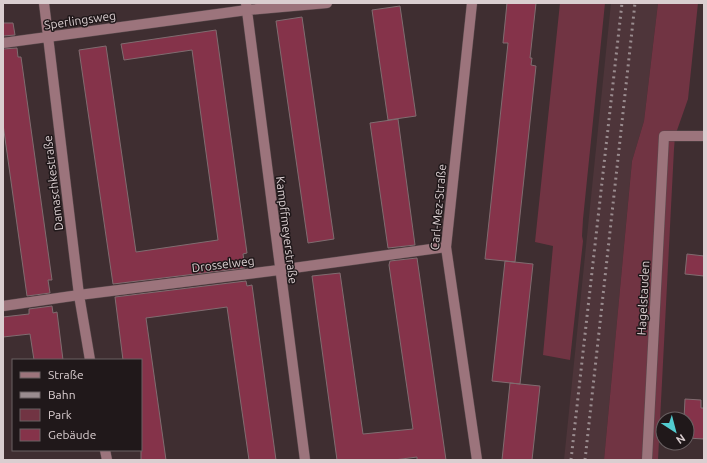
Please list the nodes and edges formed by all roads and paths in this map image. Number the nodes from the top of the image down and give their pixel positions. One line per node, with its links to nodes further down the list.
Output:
1 (44, 3): 5 (street, Damaschkestraße)
2 (327, 3): 4 (street, Sperlingsweg)
3 (472, 3): 8 (street, Carl-Mez-Straße)
4 (246, 7): 5 (street, Sperlingsweg); 9 (street, Kampffmeyerstraße)
5 (49, 37): 6 (street, Sperlingsweg); 10 (street, Damaschkestraße)
6 (3, 42)
7 (704, 136): 15 (street, Hagelstauden)
8 (446, 247): 9 (street, Drosselweg); 14 (street, Carl-Mez-Straße)
9 (279, 270): 10 (street, Drosselweg); 13 (street, Kampffmeyerstraße)
10 (79, 295): 11 (street, Drosselweg); 12 (street, Damaschkestraße)
11 (3, 306)
12 (90, 359)
13 (304, 460)
14 (477, 460)
15 (647, 460)

